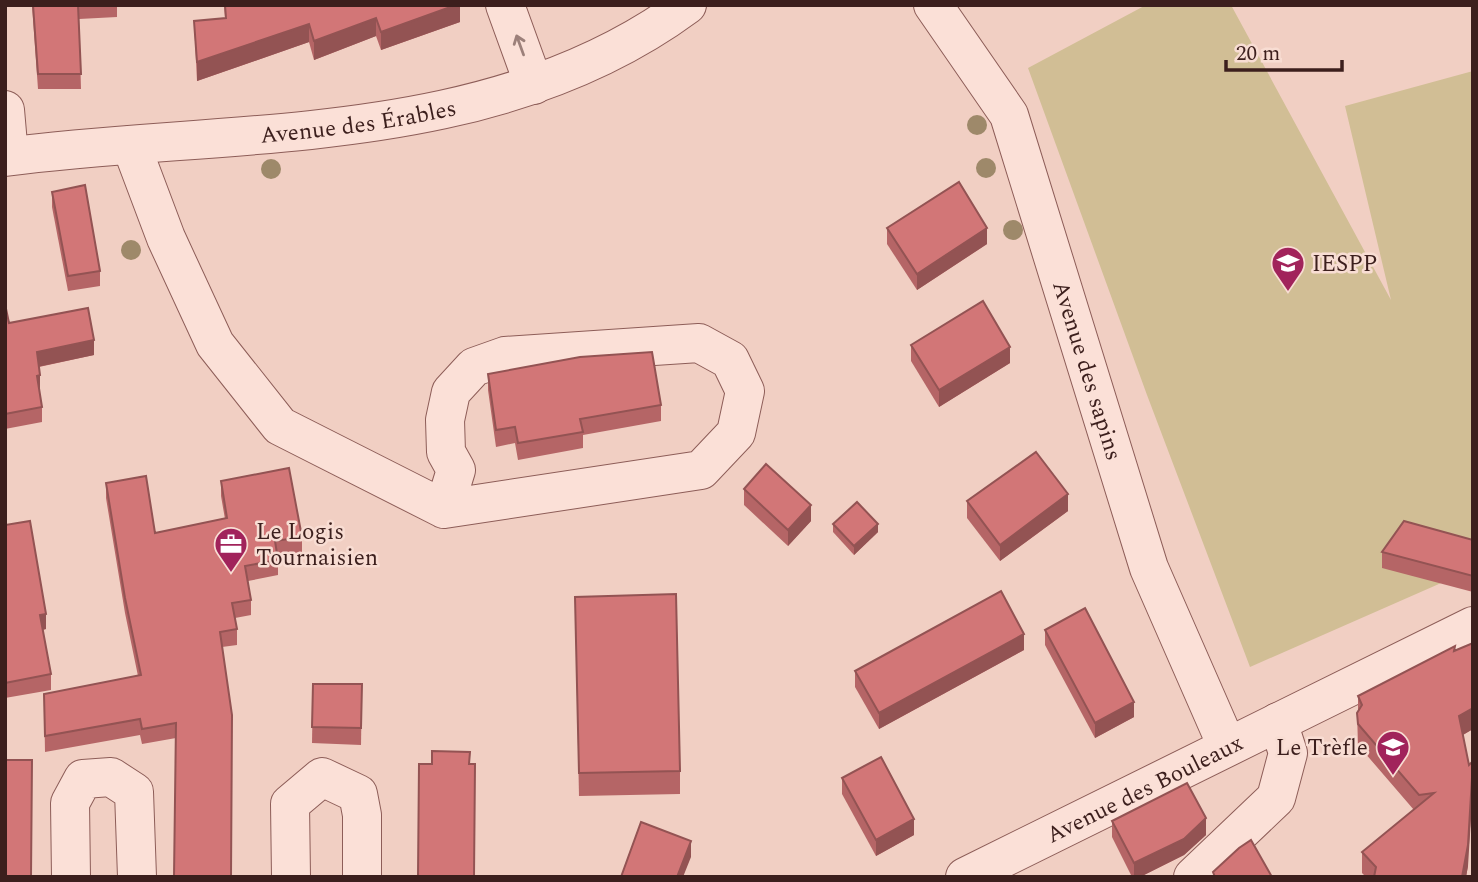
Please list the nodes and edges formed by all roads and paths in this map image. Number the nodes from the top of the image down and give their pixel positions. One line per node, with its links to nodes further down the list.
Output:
1 (505, 5): 4 (street, one-way to 1)
2 (687, 5): 4 (street, Avenue des Érables)
3 (933, 5): 11 (street, Avenue des sapins)
4 (534, 85): 6 (street, Avenue des Érables)
5 (5, 110): 7 (street)
6 (131, 145): 7 (street, Avenue des Érables); 8 (street)
7 (7, 157)
8 (444, 509): 8 (street)
9 (1473, 626): 10 (street, Avenue des Bouleaux)
10 (1278, 722): 11 (street, Avenue des Bouleaux); 17 (street)
11 (1227, 746): 16 (street, Avenue des Bouleaux)
12 (71, 877): 13 (street)
13 (136, 877)
14 (291, 877): 15 (street)
15 (362, 877)
16 (965, 877)
17 (1194, 877)

